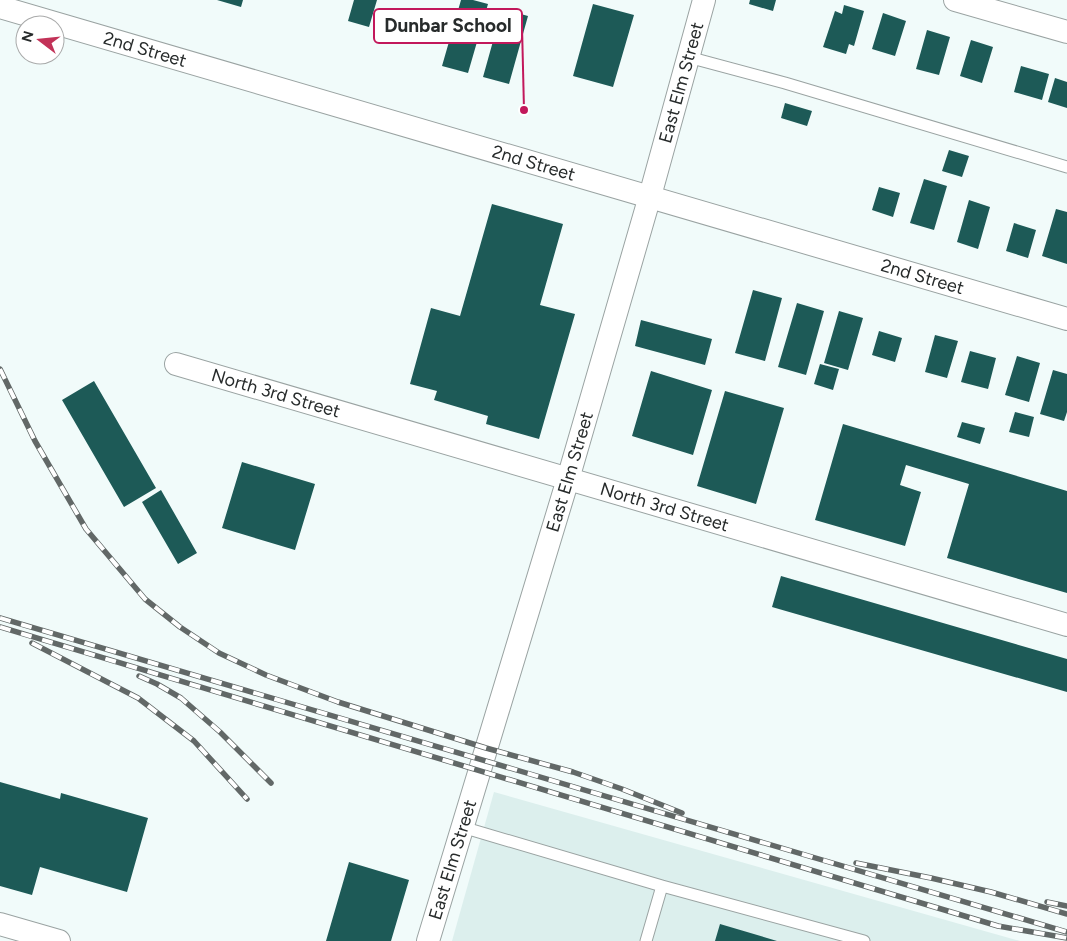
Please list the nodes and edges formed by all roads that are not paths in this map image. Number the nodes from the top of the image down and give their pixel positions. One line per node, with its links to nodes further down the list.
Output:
1 (704, 0): 5 (street, East Elm Street)
2 (955, 0): 4 (street)
3 (0, 7): 7 (street, 2nd Street)
4 (1067, 32)
5 (688, 57): 6 (lane); 7 (street, East Elm Street)
6 (1067, 167)
7 (650, 196): 8 (street, 2nd Street); 10 (street, East Elm Street)
8 (1067, 319)
9 (176, 364): 10 (street, North 3rd Street)
10 (568, 479): 11 (street, North 3rd Street); 12 (street, East Elm Street)
11 (1067, 625)
12 (462, 827): 13 (lane); 16 (street, East Elm Street)
13 (662, 886): 17 (lane); 18 (lane)
14 (0, 924): 15 (street)
15 (58, 941)
16 (428, 941)
17 (646, 941)
18 (864, 941)

